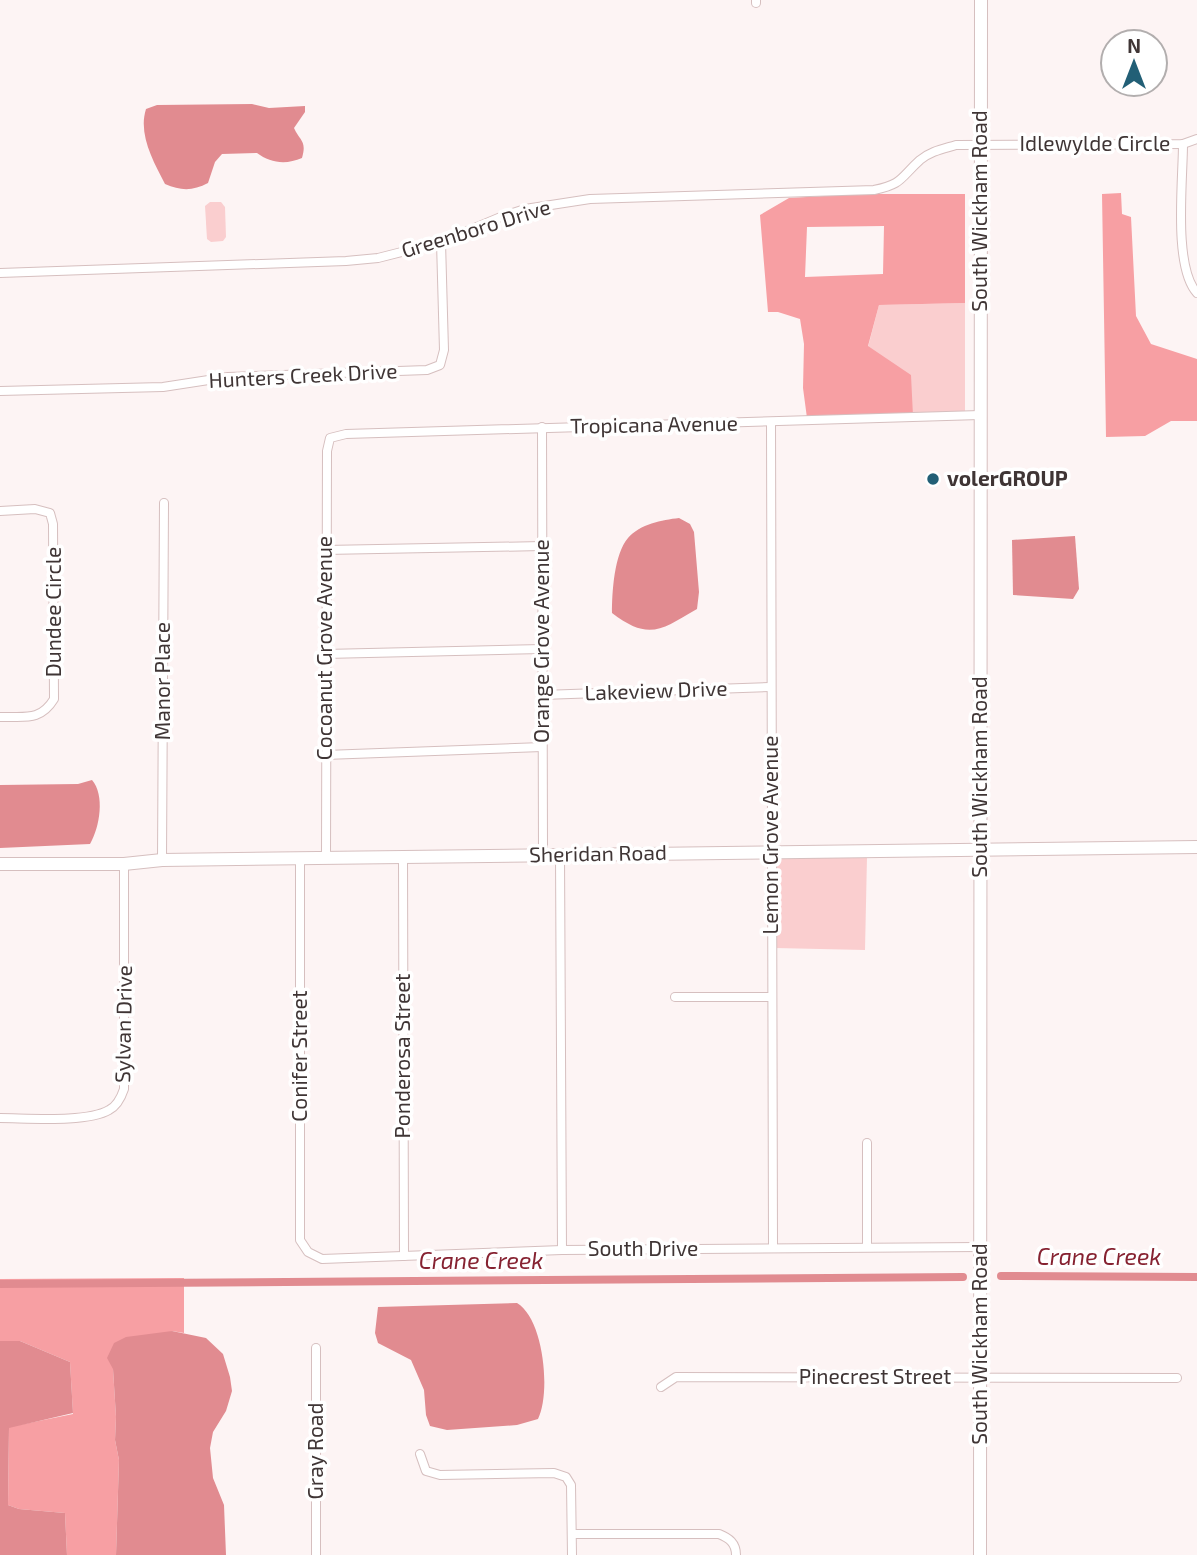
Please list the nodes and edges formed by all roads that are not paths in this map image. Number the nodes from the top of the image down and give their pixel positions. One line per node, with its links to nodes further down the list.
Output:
1 (981, 0): 4 (main road, South Wickham Road)
2 (1197, 139): 3 (street)
3 (1183, 144): 4 (street, Idlewylde Circle); 7 (street, Idlewylde Circle)
4 (980, 145): 5 (street, Greenboro Drive); 9 (main road, South Wickham Road)
5 (441, 242): 6 (street, Greenboro Drive); 8 (street, Hunters Creek Drive)
6 (0, 273)
7 (1197, 293)
8 (0, 391)
9 (980, 415): 10 (street, Tropicana Avenue); 25 (main road, South Wickham Road)
10 (771, 422): 11 (street, Tropicana Avenue); 19 (street, Lemon Grove Avenue)
11 (542, 428): 12 (street, Tropicana Avenue); 15 (street, Orange Grove Avenue)
12 (330, 438): 16 (street, Cocoanut Grove Avenue)
13 (164, 503): 32 (street, Manor Place)
14 (0, 511): 21 (street, Dundee Circle)
15 (542, 545): 16 (street); 17 (street, Orange Grove Avenue)
16 (325, 551): 18 (street, Cocoanut Grove Avenue)
17 (542, 649): 18 (street); 20 (street, Orange Grove Avenue)
18 (325, 654): 23 (street, Cocoanut Grove Avenue)
19 (770, 687): 20 (street, Lakeview Drive); 26 (street, Lemon Grove Avenue)
20 (542, 695): 22 (street, Orange Grove Avenue)
21 (0, 717)
22 (542, 747): 23 (street); 27 (street, Orange Grove Avenue)
23 (325, 755): 31 (street, Cocoanut Grove Avenue)
24 (1197, 847): 25 (main road, Sheridan Road)
25 (981, 848): 26 (main road, Sheridan Road); 40 (main road, South Wickham Road)
26 (771, 852): 28 (main road, Sheridan Road); 36 (street, Lemon Grove Avenue)
27 (543, 855): 28 (main road, Sheridan Road); 29 (main road, Sheridan Road)
28 (560, 855): 42 (street)
29 (403, 856): 31 (main road, Sheridan Road); 44 (street, Ponderosa Street)
30 (300, 858): 31 (main road, Sheridan Road); 32 (main road, Sheridan Road); 43 (street, Conifer Street)
31 (326, 858)
32 (162, 860): 34 (main road, Sheridan Road)
33 (0, 864): 34 (main road, Sheridan Road)
34 (124, 864): 37 (street, Sylvan Drive)
35 (675, 998): 36 (street)
36 (771, 998): 41 (street, Lemon Grove Avenue)
37 (0, 1118)
38 (867, 1143): 39 (street)
39 (867, 1247): 40 (street, South Drive); 41 (street, South Drive)
40 (980, 1247): 46 (main road, South Wickham Road)
41 (773, 1248): 42 (street, South Drive)
42 (562, 1250): 44 (street, South Drive)
43 (308, 1252): 44 (street, South Drive)
44 (404, 1256)
45 (316, 1348): 51 (street, Gray Road)
46 (980, 1378): 47 (street, Pinecrest Street); 48 (street, Pinecrest Street); 54 (main road, South Wickham Road)
47 (1177, 1378)
48 (661, 1387)
49 (420, 1454): 50 (street)
50 (572, 1534): 52 (street); 53 (street)
51 (316, 1555)
52 (572, 1555)
53 (736, 1555)
54 (980, 1555)

